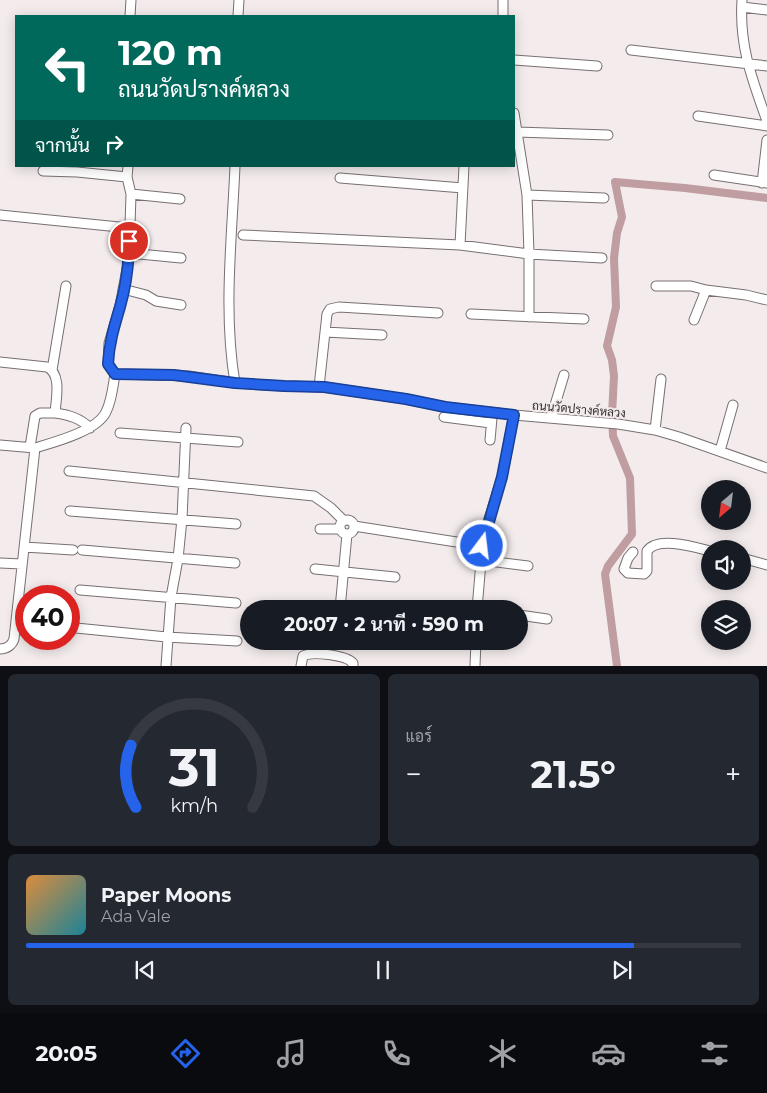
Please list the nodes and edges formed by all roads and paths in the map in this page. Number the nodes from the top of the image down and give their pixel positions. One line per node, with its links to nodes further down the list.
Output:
1 (130, 0): 6 (street)
2 (239, 0): 7 (street)
3 (503, 0): 8 (street)
4 (742, 4): 5 (street); 11 (street)
5 (767, 10)
6 (130, 15)
7 (238, 15)
8 (503, 15)
9 (631, 50): 11 (street)
10 (515, 60): 12 (street)
11 (747, 63): 13 (street); 16 (street)
12 (597, 66)
13 (767, 66)
14 (698, 116): 17 (street)
15 (515, 119): 18 (street)
16 (767, 121)
17 (767, 126)
18 (517, 132): 19 (street); 32 (street)
19 (608, 135)
20 (767, 140): 29 (street)
21 (128, 167): 27 (street)
22 (235, 167): 61 (street)
23 (464, 167): 30 (street)
24 (60, 169): 25 (street); 27 (street)
25 (43, 171)
26 (714, 175): 29 (street)
27 (128, 177): 31 (street)
28 (340, 178): 30 (street)
29 (764, 183)
30 (463, 188): 38 (street)
31 (131, 194): 34 (street); 36 (street)
32 (527, 195): 33 (street); 40 (street)
33 (604, 198)
34 (180, 199)
35 (0, 215): 36 (street)
36 (129, 228): 39 (street)
37 (243, 235): 38 (street)
38 (460, 245): 40 (street)
39 (129, 253): 41 (street); 45 (street)
40 (529, 254): 42 (street); 51 (street)
41 (181, 258)
42 (602, 258)
43 (66, 286): 57 (street)
44 (656, 286): 46 (street)
45 (123, 290): 48 (street); 58 (street)
46 (706, 290): 47 (street); 53 (street)
47 (767, 300)
48 (181, 305)
49 (438, 313): 54 (street)
50 (471, 314): 51 (street)
51 (529, 316): 52 (street)
52 (584, 319)
53 (694, 320)
54 (325, 332): 55 (street); 62 (street)
55 (382, 336)
56 (0, 362): 57 (street)
57 (52, 370): 65 (street)
58 (115, 374): 61 (street, ถนนวัดปรางค์หลวง); 70 (street)
59 (564, 376): 68 (street)
60 (661, 379): 71 (street)
61 (235, 383): 62 (street, ถนนวัดปรางค์หลวง)
62 (319, 387): 64 (street, ถนนวัดปรางค์หลวง)
63 (733, 405): 78 (street)
64 (493, 412): 66 (street, ถนนวัดปรางค์หลวง); 69 (street)
65 (55, 413): 70 (street); 77 (street)
66 (514, 415): 68 (street, ถนนวัดปรางค์หลวง); 87 (street)
67 (444, 417): 69 (street)
68 (551, 418): 71 (street, ถนนวัดปรางค์หลวง)
69 (491, 423): 74 (street)
70 (90, 428): 77 (street)
71 (656, 430): 78 (street, ถนนวัดปรางค์หลวง)
72 (120, 433): 73 (street)
73 (186, 433): 75 (street); 81 (street)
74 (490, 440)
75 (238, 442)
76 (0, 445): 77 (street)
77 (33, 447): 88 (street)
78 (720, 451): 79 (street, ถนนวัดปรางค์หลวง)
79 (767, 468)
80 (69, 470): 81 (street)
81 (184, 484): 83 (street); 86 (street)
82 (70, 511): 83 (street)
83 (182, 519): 84 (street); 91 (street)
84 (236, 524)
85 (320, 528): 86 (street)
86 (344, 528): 87 (street); 100 (street)
87 (482, 546): 92 (street)
88 (24, 547): 91 (street); 96 (street)
89 (701, 549): 90 (street)
90 (633, 552)
91 (178, 559): 95 (street); 103 (street)
92 (481, 560): 98 (street); 105 (street)
93 (751, 561): 97 (street)
94 (0, 563): 96 (street)
95 (235, 563)
96 (22, 564): 112 (street)
97 (767, 565)
98 (528, 566)
99 (315, 569): 100 (street)
100 (343, 571): 101 (street); 104 (street)
101 (395, 578)
102 (80, 590): 103 (street)
103 (171, 597): 106 (street); 110 (street)
104 (341, 600)
105 (479, 600)
106 (236, 603)
107 (528, 616): 108 (street)
108 (547, 619)
109 (80, 628): 110 (street)
110 (167, 637): 111 (street); 114 (street)
111 (237, 641)
112 (0, 648)
113 (476, 650): 117 (street)
114 (166, 666)
115 (301, 666): 116 (street)
116 (353, 666)
117 (475, 666)

